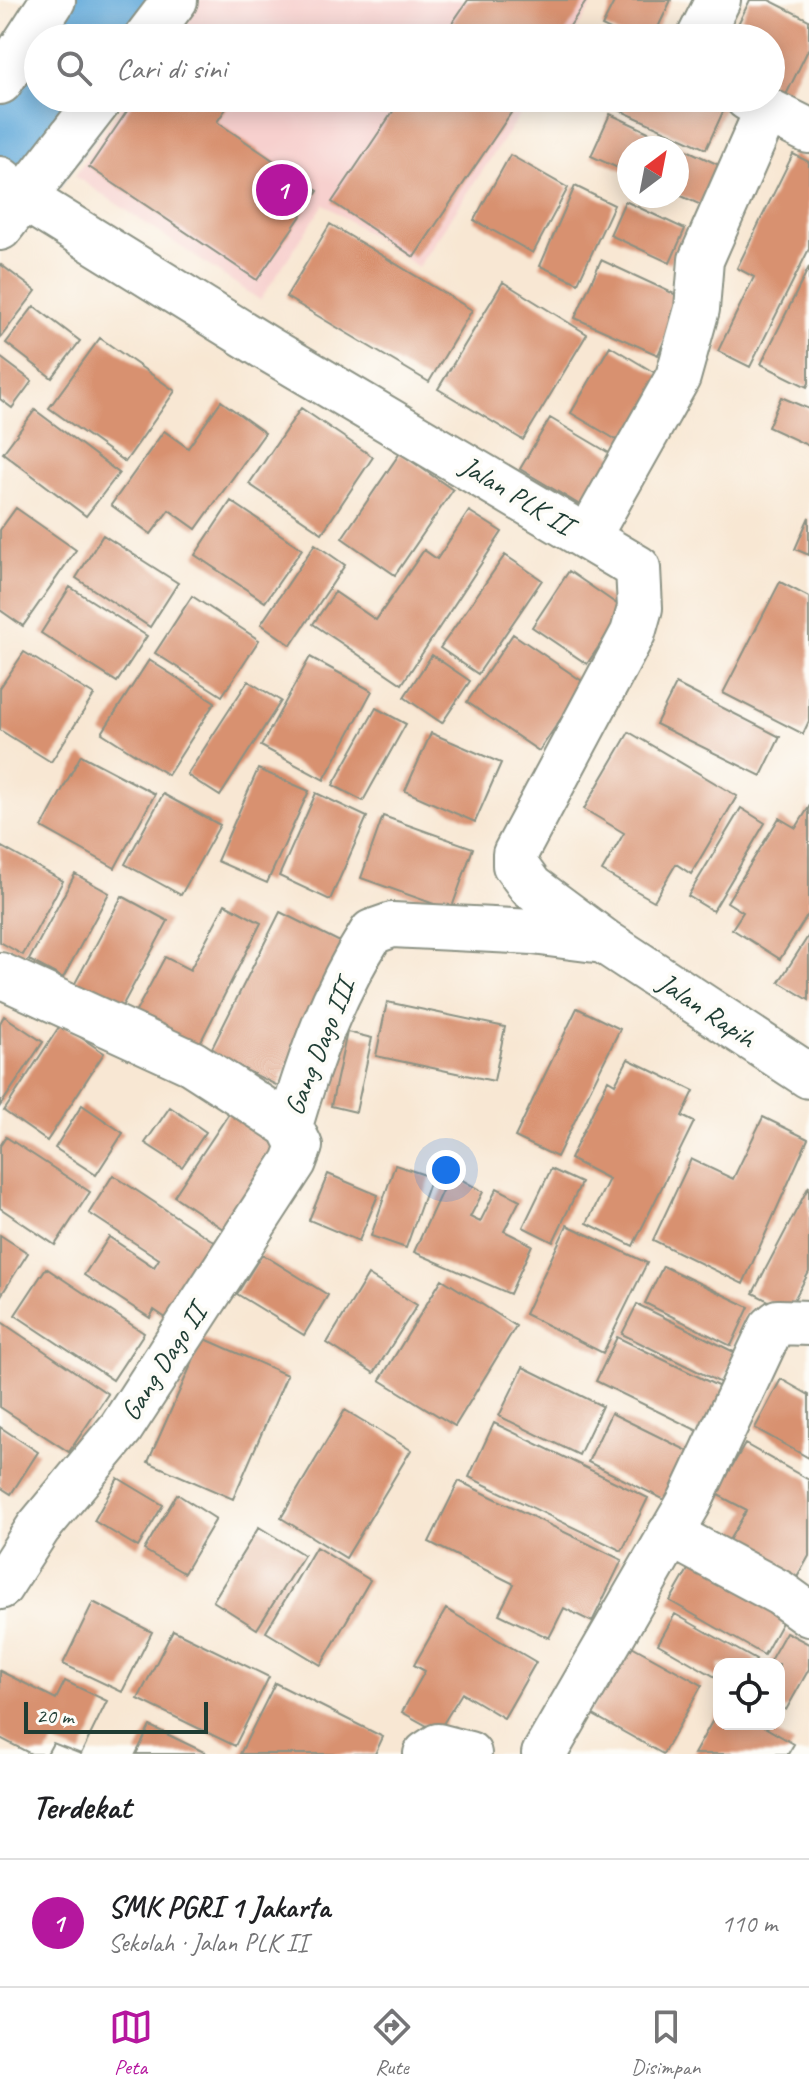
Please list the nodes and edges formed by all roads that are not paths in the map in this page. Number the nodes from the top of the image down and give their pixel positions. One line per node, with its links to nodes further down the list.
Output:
1 (53, 0): 4 (street)
2 (175, 0): 5 (street)
3 (718, 0): 6 (street)
4 (37, 24)
5 (157, 24)
6 (706, 24)
7 (24, 45): 8 (street)
8 (0, 82)
9 (88, 112): 13 (street)
10 (754, 112): 14 (street)
11 (772, 112): 12 (street)
12 (809, 131)
13 (10, 198): 14 (street, Jalan PLK II)
14 (588, 537): 15 (street, Jalan PLK II)
15 (605, 942): 17 (street, Jalan Rapih); 18 (street, Gang Dago III)
16 (0, 975): 18 (street, Gang Dago III)
17 (809, 1076)
18 (290, 1126): 21 (street, Gang Dago II)
19 (809, 1323): 20 (street)
20 (670, 1534): 22 (street); 25 (street)
21 (0, 1587)
22 (809, 1614)
23 (426, 1754): 24 (street)
24 (469, 1754)
25 (544, 1754)

